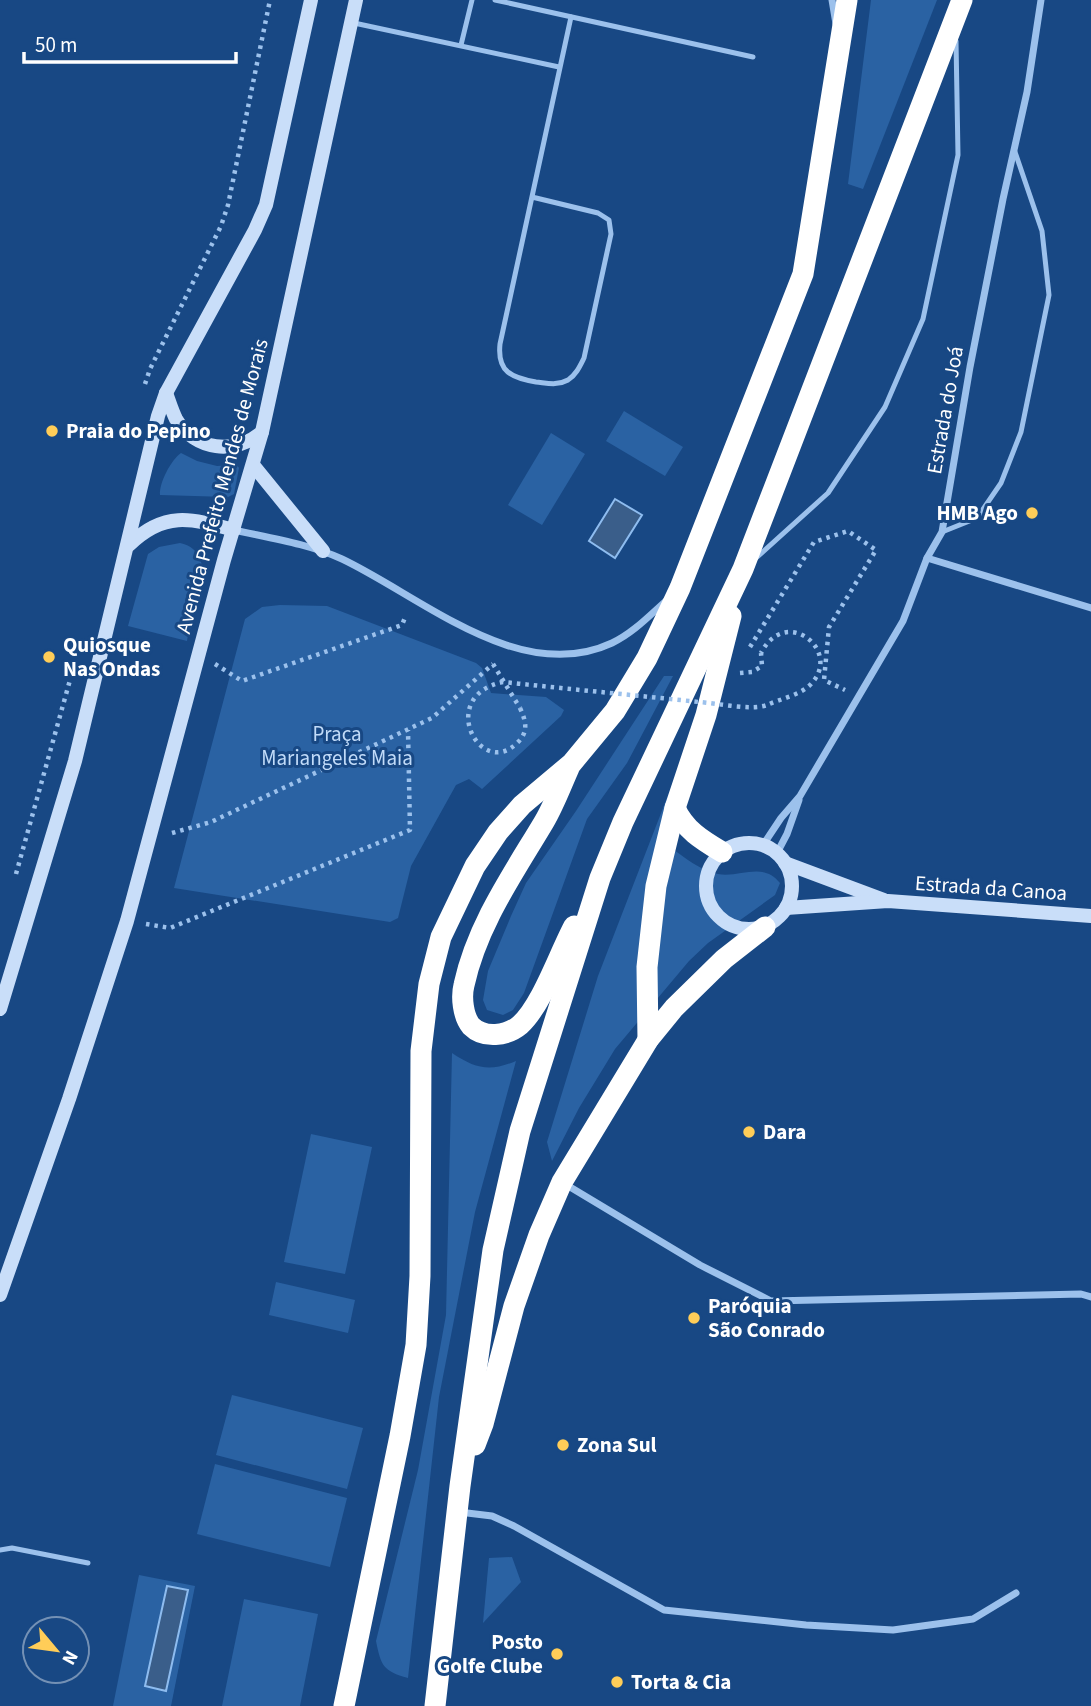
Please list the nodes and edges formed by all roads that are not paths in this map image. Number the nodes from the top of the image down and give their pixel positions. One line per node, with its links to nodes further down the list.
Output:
1 (311, 0): 17 (street)
2 (356, 0): 10 (street, Avenida Prefeito Mendes de Morais)
3 (472, 0): 11 (lane)
4 (495, 0): 9 (lane)
5 (832, 0): 12 (street)
6 (847, 0): 12 (highway)
7 (1041, 0): 15 (street, Estrada do Joá)
8 (959, 10): 25 (highway); 25 (lane)
9 (571, 17): 13 (lane); 14 (lane)
10 (351, 23): 11 (lane); 18 (street, Avenida Prefeito Mendes de Morais)
11 (461, 45): 14 (lane)
12 (839, 46): 26 (highway)
13 (753, 57)
14 (559, 67): 16 (lane)
15 (1014, 149): 21 (street, Estrada do Joá); 21 (lane)
16 (532, 197): 16 (lane)
17 (166, 393): 18 (street); 22 (street)
18 (262, 432): 19 (street, Avenida Prefeito Mendes de Morais)
19 (253, 465): 20 (street, Avenida Prefeito Mendes de Morais); 23 (street)
20 (234, 530): 22 (street); 23 (street); 42 (street, Avenida Prefeito Mendes de Morais)
21 (942, 532): 24 (street, Estrada do Joá)
22 (129, 545): 39 (street)
23 (323, 551): 26 (street)
24 (927, 558): 27 (street); 29 (street, Estrada do Joá)
25 (743, 569): 30 (highway); 34 (highway)
26 (680, 588): 28 (highway)
27 (1091, 608)
28 (572, 763): 34 (highway); 49 (highway)
29 (800, 796): 31 (street, Estrada do Joá); 33 (street, Estrada do Joá)
30 (675, 808): 32 (highway); 40 (highway)
31 (763, 845): 32 (street); 33 (street)
32 (722, 852): 38 (street)
33 (781, 858): 35 (street, Estrada da Canoa); 36 (street)
34 (600, 878): 44 (highway)
35 (888, 901): 36 (street, Estrada da Canoa); 37 (street, Estrada da Canoa)
36 (786, 908): 38 (street)
37 (1091, 916)
38 (765, 927): 40 (highway)
39 (0, 1009)
40 (648, 1040): 41 (highway)
41 (562, 1182): 43 (street); 44 (highway)
42 (0, 1295)
43 (1091, 1297)
44 (460, 1486): 45 (highway)
45 (458, 1512): 48 (street); 50 (highway)
46 (0, 1550): 47 (lane)
47 (89, 1563)
48 (1016, 1593)
49 (344, 1706)
50 (435, 1706)

